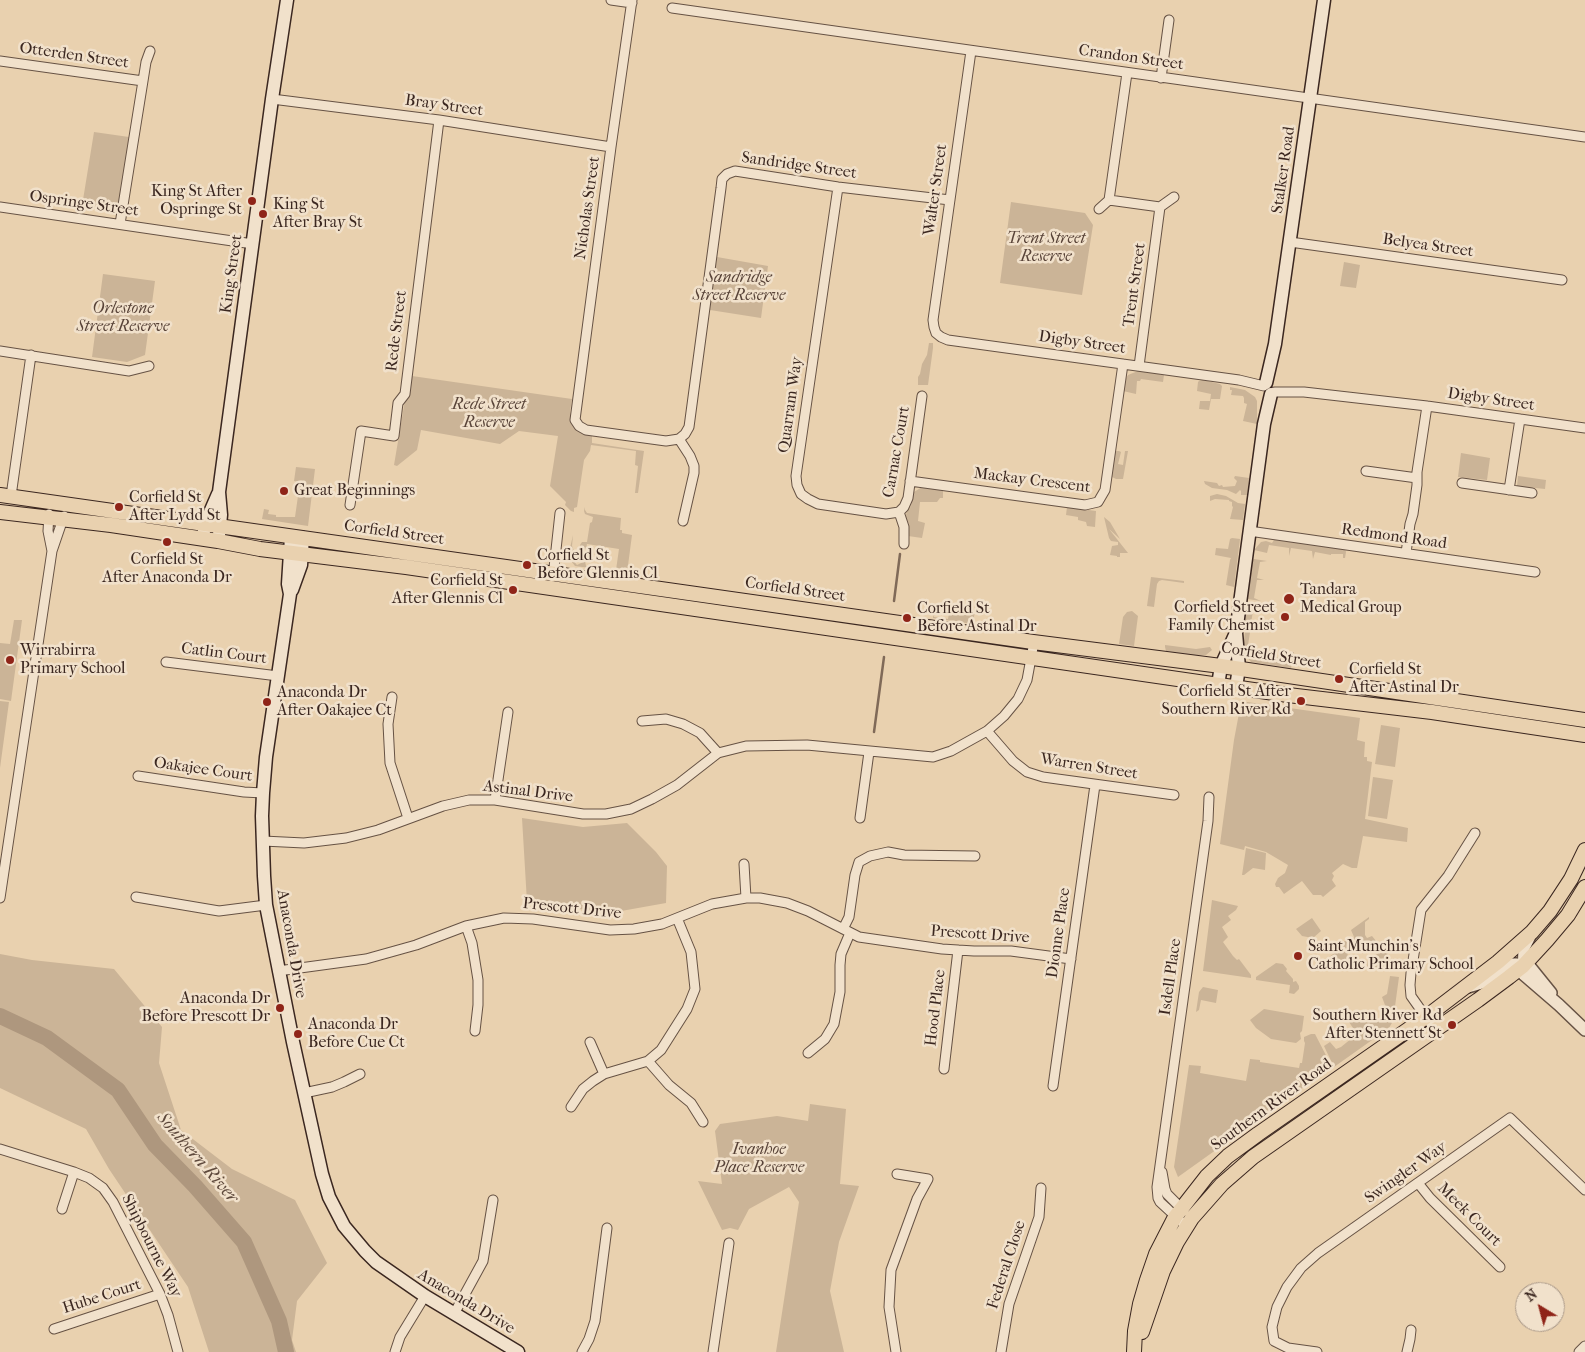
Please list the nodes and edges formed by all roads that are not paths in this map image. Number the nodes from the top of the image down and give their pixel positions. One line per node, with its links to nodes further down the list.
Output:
1 (611, 0): 4 (street)
2 (1324, 0): 13 (main road, Stalker Road)
3 (287, 1): 14 (main road, King Street)
4 (632, 1): 17 (street, Nicholas Street)
5 (672, 8): 8 (street, Crandon Street)
6 (1170, 20): 11 (street)
7 (150, 51): 12 (street, Otterden Street)
8 (971, 51): 10 (street, Crandon Street); 20 (street, Walter Street)
9 (0, 61): 12 (street, Otterden Street)
10 (1127, 73): 11 (street, Crandon Street); 21 (street)
11 (1161, 78): 13 (street, Crandon Street)
12 (143, 81): 25 (street, Otterden Street)
13 (1310, 98): 16 (street, Crandon Street); 26 (main road, Stalker Road)
14 (272, 99): 15 (street, Bray Street); 27 (main road, King Street)
15 (439, 120): 17 (street, Bray Street); 51 (street, Rede Street)
16 (1585, 136)
17 (611, 147): 40 (street, Nicholas Street)
18 (838, 187): 20 (street, Sandridge Street); 40 (street, Sandridge Street); 53 (street, Quarram Way)
19 (1174, 197): 23 (street)
20 (950, 200): 29 (street, Walter Street)
21 (1109, 200): 23 (street); 24 (street)
22 (0, 207): 25 (street, Ospringe Street)
23 (1160, 207): 34 (street, Trent Street)
24 (1099, 209)
25 (120, 224): 27 (street, Ospringe Street)
26 (1290, 242): 28 (street, Belyea Street); 35 (main road, Stalker Road)
27 (253, 244): 46 (main road, King Street)
28 (1562, 280)
29 (936, 333): 32 (street, Digby Street)
30 (0, 351): 31 (street)
31 (31, 355): 33 (street); 48 (street)
32 (1123, 364): 34 (street, Digby Street); 43 (street, Mackay Crescent)
33 (149, 366)
34 (1139, 366): 35 (street, Digby Street)
35 (1269, 389): 37 (street, Digby Street); 60 (main road, Stalker Road)
36 (922, 396): 43 (street, Carnac Court)
37 (1427, 406): 38 (street, Digby Street); 42 (street)
38 (1520, 419): 39 (street, Digby Street); 45 (street)
39 (1585, 428)
40 (679, 439): 57 (street)
41 (1366, 471): 42 (street)
42 (1417, 478): 67 (street)
43 (910, 481): 53 (street, Carnac Court)
44 (1462, 483): 45 (street)
45 (1509, 490): 47 (street)
46 (219, 492): 58 (main road, King Street); 59 (main road, King Street)
47 (1532, 493)
48 (6, 495): 49 (main road, Corfield Street)
49 (51, 501): 50 (main road, Corfield Street); 55 (street)
50 (65, 503): 56 (street); 58 (main road, Corfield Street)
51 (350, 505)
52 (0, 512): 55 (main road, Corfield Street)
53 (899, 512): 64 (street)
54 (560, 513): 69 (street)
55 (48, 518): 56 (main road, Corfield Street); 65 (street)
56 (63, 520): 61 (main road, Corfield Street); 65 (street)
57 (683, 522)
58 (205, 524): 59 (main road, Corfield Street); 61 (main road, King Street)
59 (221, 525): 62 (main road, Corfield Street); 63 (main road, King Street)
60 (1249, 531): 67 (street, Redmond Road); 71 (main road, Stalker Road)
61 (203, 538): 63 (main road, Corfield Street)
62 (297, 538): 66 (main road, Anaconda Drive); 69 (main road, Corfield Street)
63 (218, 541): 66 (main road, Corfield Street)
64 (904, 544)
65 (52, 551): 103 (street)
66 (296, 552): 70 (main road, Corfield Street); 77 (main road, Anaconda Drive)
67 (1406, 553): 68 (street, Redmond Road)
68 (1535, 572)
69 (553, 573): 70 (street); 72 (main road, Corfield Street)
70 (551, 589): 73 (main road, Corfield Street)
71 (1236, 633): 75 (main road, Stalker Road); 76 (main road, Stalker Road)
72 (1034, 642): 73 (street, Astinal Drive); 75 (main road, Corfield Street)
73 (1032, 658): 78 (main road, Corfield Street); 84 (street, Astinal Drive)
74 (166, 662): 77 (street, Catlin Court)
75 (1221, 666): 76 (main road, Corfield Street); 78 (main road, Stalker Road)
76 (1239, 668): 79 (main road, Stalker Road); 82 (main road, Corfield Street)
77 (278, 676): 90 (main road, Anaconda Drive)
78 (1218, 684): 79 (main road, Corfield Street)
79 (1236, 687): 85 (main road, Corfield Street)
80 (392, 697): 94 (street)
81 (508, 712): 93 (street)
82 (1585, 720)
83 (642, 721): 87 (street)
84 (987, 731): 86 (street, Astinal Drive); 89 (street, Warren Street)
85 (1585, 735)
86 (869, 752): 87 (street, Astinal Drive); 95 (street)
87 (718, 753): 93 (street, Astinal Drive)
88 (138, 776): 90 (street, Oakajee Court)
89 (1095, 785): 91 (street, Warren Street); 111 (street, Dionne Place)
90 (263, 793): 97 (main road, Anaconda Drive)
91 (1174, 795)
92 (1209, 797): 137 (street, Isdell Place)
93 (495, 800): 94 (street, Astinal Drive)
94 (408, 818): 97 (street, Astinal Drive)
95 (860, 818)
96 (1475, 833): 115 (street)
97 (263, 841): 105 (main road, Anaconda Drive)
98 (1585, 850): 109 (main road, Southern River Road)
99 (975, 856): 108 (street)
100 (744, 864): 104 (street)
101 (1585, 887): 112 (main road, Southern River Road)
102 (136, 897): 105 (street)
103 (0, 898)
104 (746, 898): 106 (street, Prescott Drive); 108 (street, Prescott Drive)
105 (266, 905): 113 (main road, Anaconda Drive)
106 (677, 918): 107 (street, Prescott Drive); 121 (street)
107 (466, 926): 113 (street, Prescott Drive); 118 (street)
108 (846, 931): 110 (street, Prescott Drive); 120 (street)
109 (1532, 932): 112 (street); 114 (main road, Southern River Road)
110 (958, 950): 111 (street, Prescott Drive); 122 (street, Hood Place)
111 (1071, 958): 125 (street, Dionne Place)
112 (1522, 966): 114 (street); 116 (main road, Southern River Road); 117 (street)
113 (278, 971): 126 (main road, Anaconda Drive)
114 (1466, 988): 115 (main road, Southern River Road)
115 (1426, 1017): 116 (street); 137 (main road, Southern River Road)
116 (1435, 1030): 138 (main road, Southern River Road)
117 (1585, 1030)
118 (475, 1031)
119 (590, 1042): 124 (street)
120 (808, 1053)
121 (648, 1061): 124 (street); 128 (street)
122 (944, 1069)
123 (360, 1074): 126 (street)
124 (604, 1074): 127 (street)
125 (1053, 1086)
126 (304, 1093): 143 (main road, Anaconda Drive)
127 (571, 1107)
128 (703, 1122)
129 (0, 1149): 130 (street, Shipbourne Way)
130 (74, 1172): 136 (street); 142 (street, Shipbourne Way)
131 (897, 1174): 153 (street)
132 (1418, 1183): 134 (street, Swingler Way); 141 (street, Meek Court); 156 (street, Swingler Way)
133 (1042, 1188): 154 (street, Federal Close)
134 (1585, 1190)
135 (493, 1200): 144 (street)
136 (62, 1209)
137 (1178, 1212): 138 (street, Isdell Place); 155 (main road, Southern River Road)
138 (1189, 1222): 155 (main road, Southern River Road)
139 (607, 1228): 151 (street)
140 (729, 1243): 152 (street)
141 (1500, 1267)
142 (160, 1294): 145 (street, Hube Court); 148 (street, Shipbourne Way)
143 (425, 1296): 144 (main road, Anaconda Drive); 149 (street)
144 (454, 1314): 150 (main road, Anaconda Drive)
145 (54, 1329)
146 (1411, 1330): 157 (street)
147 (1585, 1346): 158 (street)
148 (178, 1352)
149 (395, 1352)
150 (518, 1352)
151 (582, 1352)
152 (713, 1352)
153 (896, 1352)
154 (1001, 1352)
155 (1135, 1352)
156 (1317, 1352)
157 (1407, 1352)
158 (1580, 1352)

